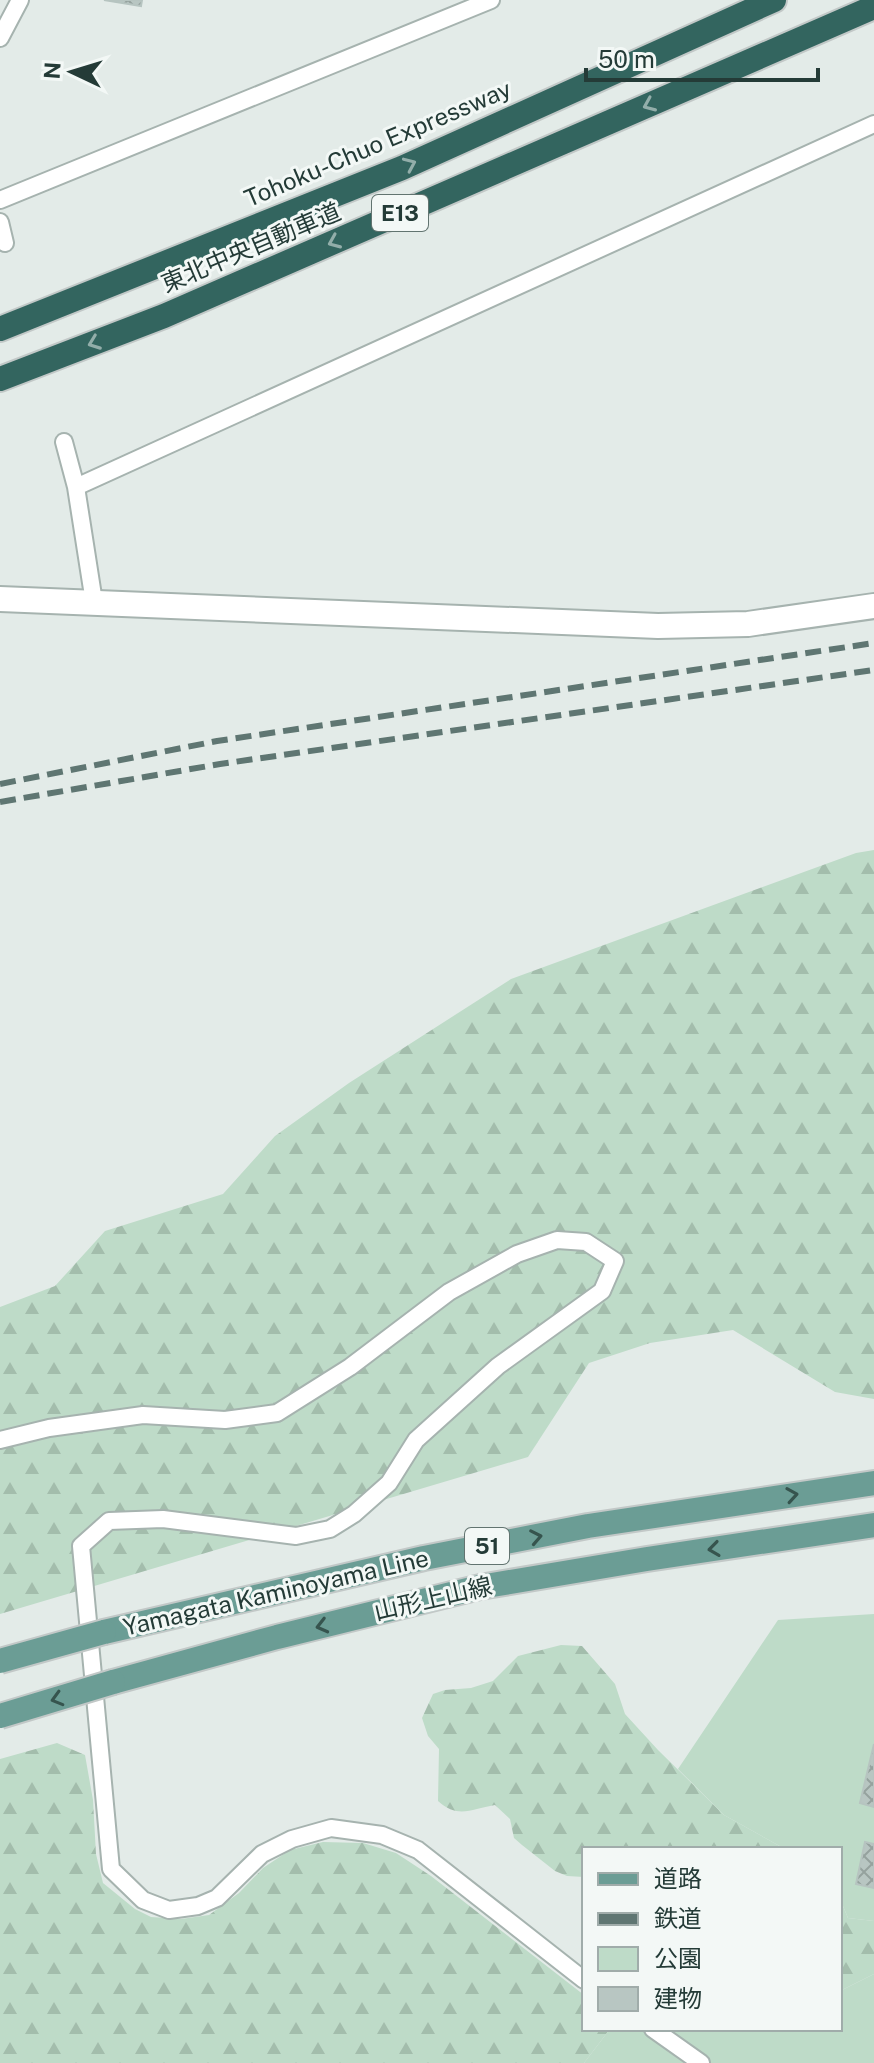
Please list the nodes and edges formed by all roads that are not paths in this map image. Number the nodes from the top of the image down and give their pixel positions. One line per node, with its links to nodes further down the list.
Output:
1 (20, 0): 5 (lane)
2 (491, 0): 7 (lane)
3 (774, 0): 10 (highway, Tohoku-Chuo Expressway / E13, one-way to 3)
4 (874, 7): 11 (highway, 東北中央自動車道 / E13, one-way to 11)
5 (0, 38)
6 (874, 124): 13 (lane)
7 (0, 200)
8 (0, 222): 9 (lane)
9 (5, 243)
10 (0, 329)
11 (0, 379)
12 (64, 442): 13 (lane)
13 (76, 487): 15 (lane)
14 (0, 599): 15 (street)
15 (94, 602): 16 (street)
16 (874, 606)
17 (0, 1440): 22 (lane)
18 (874, 1483): 20 (main road, Yamagata Kaminoyama Line / 51, one-way to 18, bridge)
19 (874, 1525): 21 (main road, 山形上山線 / 51, one-way to 21, bridge)
20 (0, 1661)
21 (0, 1716)
22 (582, 1978)
23 (656, 2031): 24 (lane)
24 (701, 2063)

